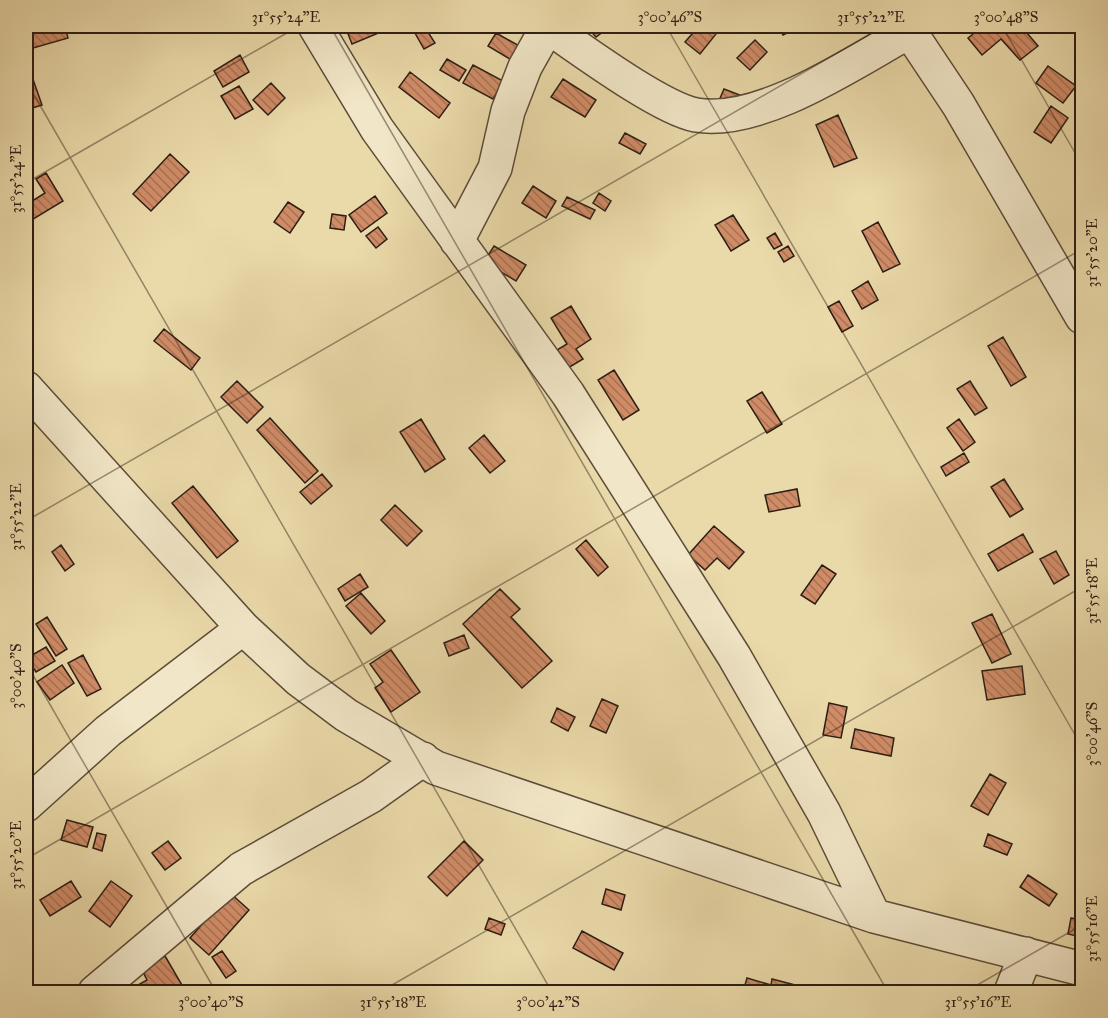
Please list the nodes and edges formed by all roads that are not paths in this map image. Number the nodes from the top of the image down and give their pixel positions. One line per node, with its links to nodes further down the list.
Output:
1 (315, 26): 4 (street)
2 (547, 26): 3 (street); 4 (street)
3 (908, 28): 5 (street)
4 (458, 241): 10 (street)
5 (1083, 317)
6 (26, 388): 7 (street)
7 (243, 628): 8 (street); 9 (street)
8 (423, 759): 10 (street); 13 (street)
9 (26, 805)
10 (874, 916): 11 (street)
11 (1026, 954): 12 (street); 14 (street)
12 (1083, 969)
13 (95, 993)
14 (1011, 993)

